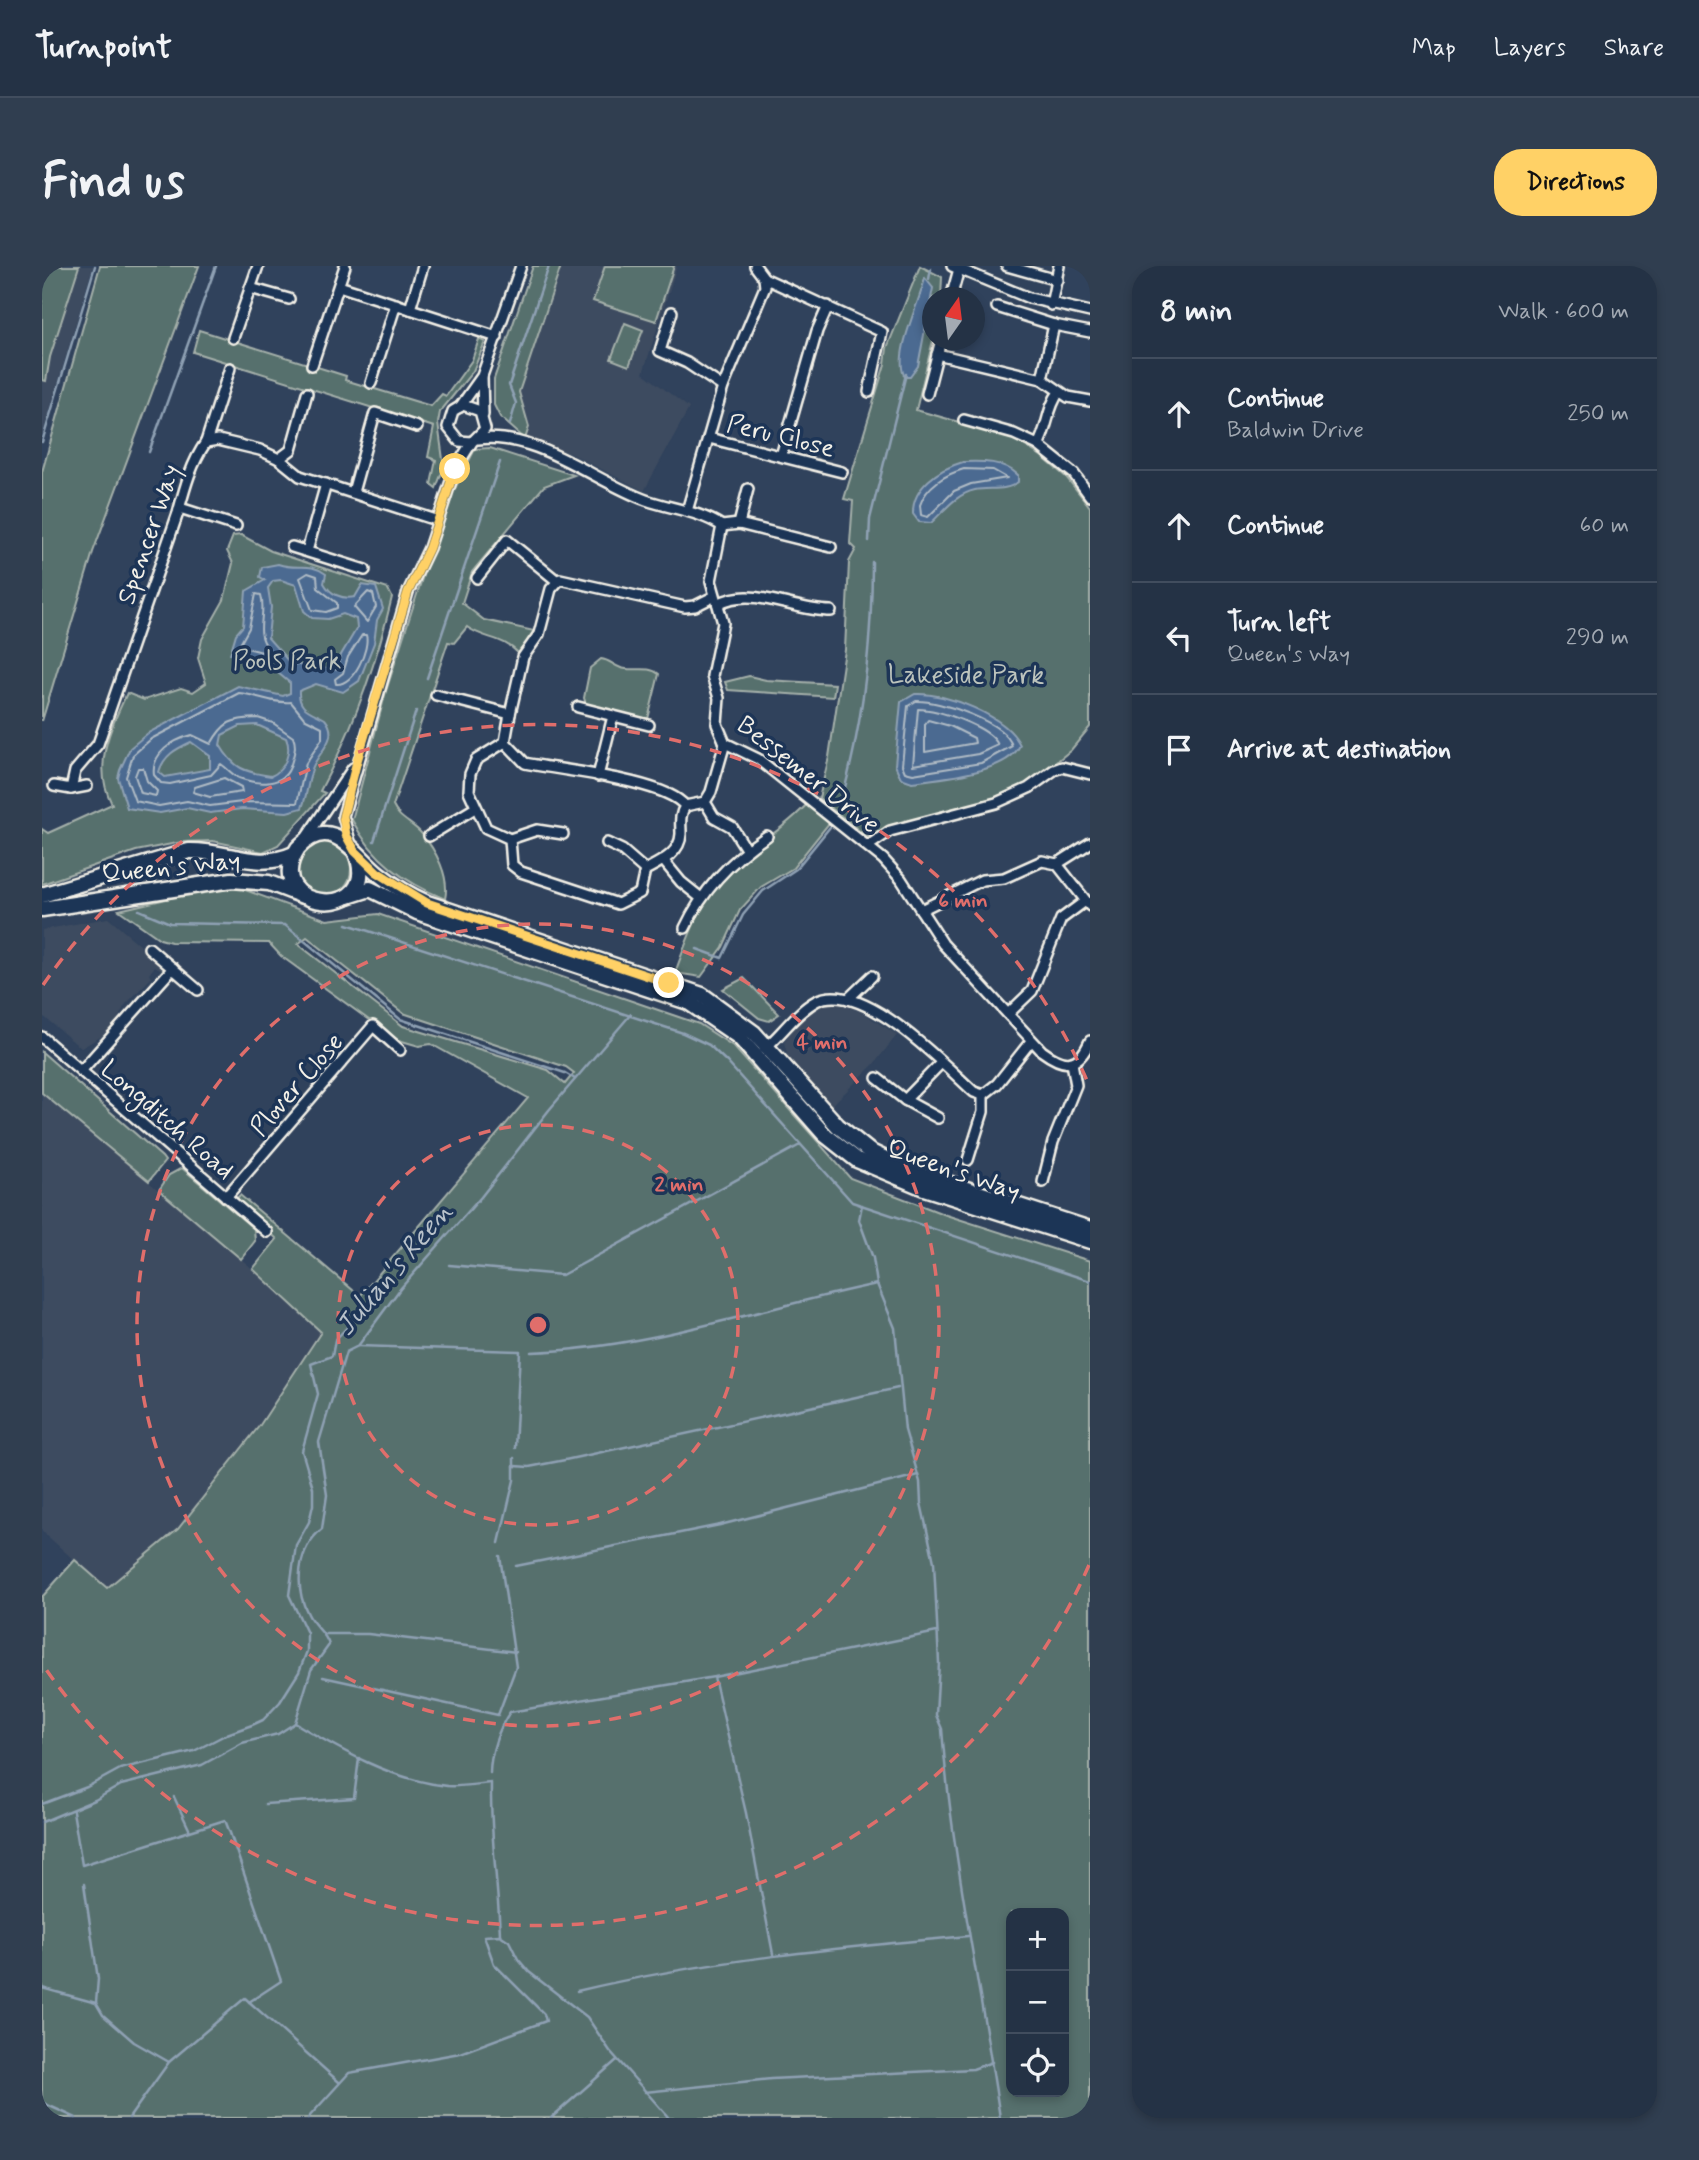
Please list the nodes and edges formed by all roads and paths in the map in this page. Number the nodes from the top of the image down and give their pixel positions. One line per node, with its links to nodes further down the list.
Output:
1 (258, 266): 13 (street)
2 (345, 266): 11 (street)
3 (423, 266): 19 (street)
4 (521, 266): 24 (street)
5 (755, 266): 9 (street)
6 (1007, 266): 10 (street)
7 (1059, 266): 10 (street)
8 (956, 268): 12 (street); 16 (street)
9 (764, 278): 17 (street); 33 (street)
10 (1057, 280): 16 (street)
11 (339, 286): 15 (street); 28 (street)
12 (953, 287)
13 (250, 288): 14 (street); 25 (street)
14 (289, 299)
15 (396, 304): 19 (street); 32 (street)
16 (1051, 304): 21 (street)
17 (828, 306): 34 (street); 49 (street)
18 (997, 307): 22 (street)
19 (410, 309): 24 (street)
20 (672, 312): 33 (street)
21 (1090, 312)
22 (1054, 325): 23 (street); 31 (street)
23 (1090, 332)
24 (497, 337): 30 (street)
25 (233, 338)
26 (938, 350): 27 (street)
27 (937, 354): 31 (street); 37 (street)
28 (312, 365)
29 (230, 368): 47 (street)
30 (481, 376): 39 (street); 40 (street)
31 (1042, 379): 35 (street)
32 (371, 383)
33 (723, 387): 45 (street)
34 (869, 392)
35 (1059, 392): 38 (street); 48 (street)
36 (307, 393): 50 (street)
37 (927, 394)
38 (1090, 401)
39 (460, 407): 40 (street); 43 (street)
40 (484, 419): 44 (street); 46 (street)
41 (964, 421): 48 (street)
42 (417, 426): 55 (street)
43 (454, 438): 46 (street); 51 (street)
44 (500, 438): 46 (street); 58 (street)
45 (709, 438): 49 (street, Peru Close); 58 (street)
46 (475, 441): 51 (street)
47 (206, 442): 50 (street, Spencer Way); 57 (street, Spencer Way)
48 (1038, 445): 56 (street)
49 (781, 456): 52 (street, Peru Close)
50 (279, 459): 53 (street, Spencer Way)
51 (455, 469): 59 (street)
52 (842, 472)
53 (326, 484): 55 (street, Spencer Way); 65 (street)
54 (748, 489): 60 (street)
55 (353, 492): 59 (street, Spencer Way)
56 (1090, 496)
57 (180, 508): 61 (street); 83 (street, Spencer Way)
58 (687, 511): 62 (street)
59 (436, 520): 78 (street)
60 (739, 524): 62 (street); 64 (street)
61 (236, 526)
62 (722, 526): 69 (street, Bessemer Drive)
63 (292, 547): 65 (street)
64 (831, 547)
65 (307, 551): 66 (street)
66 (365, 570)
67 (477, 578): 68 (street)
68 (556, 580): 69 (street); 73 (street)
69 (715, 600): 70 (street); 77 (street, Bessemer Drive)
70 (831, 611)
71 (436, 695): 73 (street)
72 (578, 707): 74 (street)
73 (510, 713): 76 (street)
74 (613, 716): 75 (street); 80 (street)
75 (649, 726)
76 (505, 742): 80 (street); 86 (street)
77 (725, 743): 84 (street); 93 (street, Bessemer Drive)
78 (357, 761): 94 (street); 95 (street)
79 (1090, 774): 93 (street)
80 (598, 776): 85 (street)
81 (54, 786): 83 (street)
82 (87, 786): 83 (street)
83 (71, 789)
84 (705, 802): 85 (street); 96 (street)
85 (685, 806): 97 (street)
86 (475, 808): 88 (street); 90 (street)
87 (563, 834): 90 (street)
88 (429, 836)
89 (767, 836): 96 (street)
90 (510, 839): 99 (street)
91 (607, 843): 99 (street)
92 (1090, 843): 98 (street)
93 (868, 846): 106 (street, Bessemer Drive)
94 (298, 848): 95 (main road, Queen's Way); 100 (main road, Queen's Way); 101 (main road)
95 (353, 849): 103 (main road); 118 (main road, Queen's Way)
96 (746, 849): 102 (street)
97 (663, 860): 99 (street); 102 (street)
98 (1057, 864): 104 (street); 106 (street)
99 (645, 870)
100 (42, 895)
101 (304, 897): 103 (main road, Queen's Way); 105 (main road, Queen's Way)
102 (701, 898): 107 (street)
103 (340, 900): 118 (main road, Queen's Way)
104 (1087, 904): 113 (street)
105 (42, 909)
106 (921, 910): 113 (street, Bessemer Drive)
107 (685, 928)
108 (149, 948): 109 (street)
109 (173, 968): 111 (street); 121 (street)
110 (872, 976): 112 (street)
111 (198, 990)
112 (848, 999): 118 (street); 119 (street)
113 (1008, 1014): 115 (street, Bessemer Drive)
114 (42, 1037): 121 (street, Longditch Road)
115 (1031, 1041): 120 (street, Bessemer Drive); 123 (street)
116 (1090, 1041): 120 (street)
117 (400, 1050): 128 (street, Plover Close)
118 (762, 1050): 129 (main road, Queen's Way); 131 (main road, Queen's Way)
119 (941, 1063): 123 (street); 124 (street)
120 (1072, 1063): 127 (street)
121 (80, 1071): 128 (street, Longditch Road)
122 (877, 1078): 124 (street)
123 (983, 1095): 126 (street)
124 (905, 1100): 125 (street)
125 (938, 1118)
126 (968, 1160)
127 (1043, 1182)
128 (226, 1197): 130 (street, Longditch Road)
129 (1090, 1229)
130 (267, 1232)
131 (1090, 1241)

